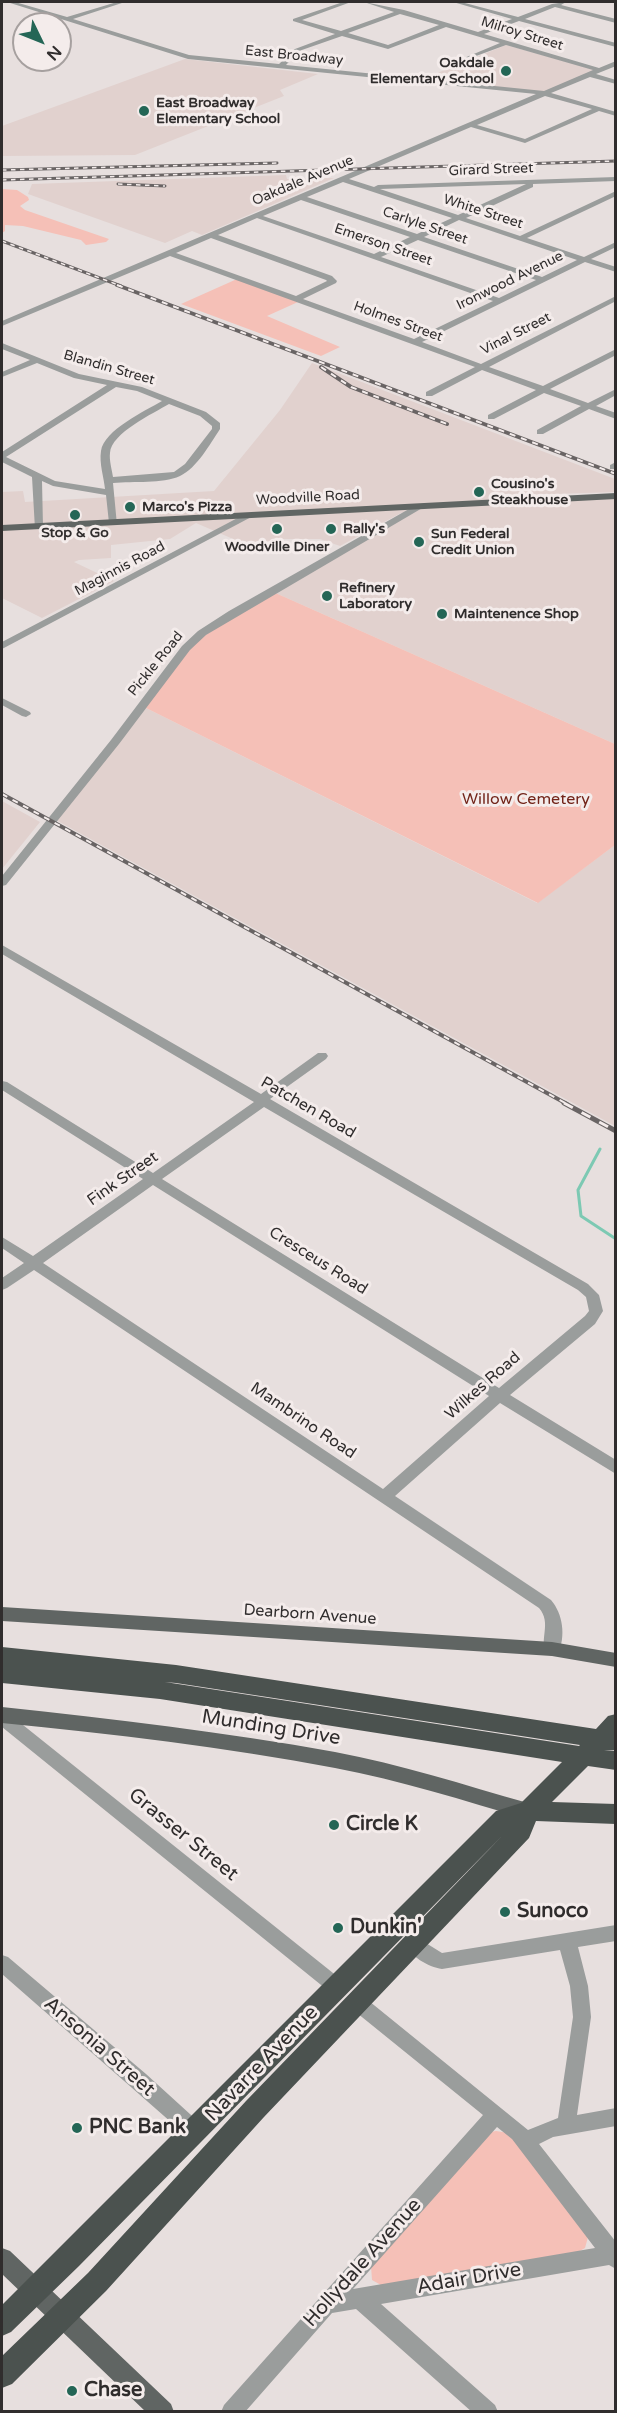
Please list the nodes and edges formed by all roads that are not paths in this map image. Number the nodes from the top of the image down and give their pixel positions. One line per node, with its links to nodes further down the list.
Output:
1 (10, 2): 9 (street, East Broadway)
2 (122, 2): 10 (street)
3 (348, 2): 16 (street)
4 (367, 2): 8 (street, Milroy Street)
5 (456, 2): 11 (street)
6 (562, 2): 7 (street)
7 (554, 5): 11 (street); 13 (street)
8 (402, 11): 14 (street, Milroy Street); 16 (street)
9 (44, 12)
10 (72, 18)
11 (519, 19): 15 (street); 18 (street)
12 (72, 20): 21 (street, East Broadway)
13 (615, 21)
14 (448, 24): 15 (street, Milroy Street); 16 (street)
15 (481, 33): 17 (street, Milroy Street)
16 (342, 34): 21 (street)
17 (505, 43): 19 (street); 22 (street, Milroy Street)
18 (615, 45)
19 (459, 62)
20 (615, 63): 22 (street, Oakdale Avenue)
21 (281, 66): 25 (street, East Broadway)
22 (600, 69): 23 (street, Oakdale Avenue)
23 (588, 74): 24 (street); 25 (street, Oakdale Avenue)
24 (615, 82)
25 (544, 93): 26 (street, East Broadway); 28 (street, Oakdale Avenue)
26 (599, 110): 27 (street, East Broadway); 28 (street)
27 (615, 114)
28 (471, 124): 29 (street, Oakdale Avenue)
29 (342, 179): 32 (street, White Street); 34 (street, Oakdale Avenue)
30 (615, 179): 31 (street, Girard Street)
31 (537, 182): 32 (street, Girard Street); 36 (street)
32 (367, 188): 36 (street, White Street)
33 (615, 194): 39 (street)
34 (300, 197): 35 (street, Oakdale Avenue); 38 (street, Carlyle Street)
35 (256, 216): 37 (street, Oakdale Avenue); 42 (street, Emerson Street)
36 (459, 218): 38 (street); 39 (street, White Street)
37 (211, 235): 41 (street, Oakdale Avenue); 47 (street)
38 (417, 237): 42 (street); 45 (street, Carlyle Street)
39 (521, 238): 43 (street, White Street)
40 (615, 244): 43 (street, Ironwood Avenue)
41 (170, 253): 47 (street, Holmes Street); 49 (street, Oakdale Avenue)
42 (374, 257): 48 (street, Emerson Street)
43 (584, 259): 44 (street, White Street); 45 (street, Ironwood Avenue)
44 (615, 270)
45 (543, 280): 48 (street, Ironwood Avenue)
46 (615, 298): 54 (street, Vinal Street)
47 (296, 299): 50 (street, Holmes Street)
48 (501, 301): 50 (street, Ironwood Avenue)
49 (2, 324)
50 (416, 342): 54 (street, Holmes Street)
51 (2, 346): 53 (street, Blandin Street)
52 (615, 351): 57 (street)
53 (37, 360): 55 (street); 56 (street, Blandin Street)
54 (482, 367): 57 (street, Holmes Street); 59 (street, Vinal Street)
55 (2, 375)
56 (114, 384): 60 (street, Blandin Street); 65 (street)
57 (543, 389): 61 (street, Holmes Street); 63 (street)
58 (615, 391): 61 (street)
59 (429, 394)
60 (169, 400): 67 (street); 67 (street, Blandin Street)
61 (588, 406): 62 (street, Holmes Street); 64 (street)
62 (615, 416)
63 (491, 417)
64 (540, 432)
65 (2, 458): 66 (street)
66 (37, 475): 68 (street); 73 (street)
67 (110, 480): 68 (street)
68 (111, 493): 72 (street)
69 (615, 496): 70 (main road, Woodville Road)
70 (418, 507): 71 (main road, Woodville Road); 78 (street, Pickle Road)
71 (250, 516): 72 (main road, Woodville Road); 75 (street, Maginnis Road)
72 (114, 523): 73 (main road, Woodville Road)
73 (38, 526): 74 (main road, Woodville Road)
74 (2, 528)
75 (2, 646)
76 (2, 701): 77 (street)
77 (26, 714)
78 (2, 883)
79 (2, 949): 82 (street, Patchen Road)
80 (322, 1056): 82 (street, Fink Street)
81 (2, 1085): 83 (street, Cresceus Road)
82 (263, 1101): 83 (street, Fink Street); 87 (street, Patchen Road)
83 (152, 1179): 85 (street, Fink Street); 88 (street, Cresceus Road)
84 (2, 1242): 85 (street, Mambrino Road)
85 (32, 1262): 86 (street, Fink Street); 90 (street, Mambrino Road)
86 (2, 1285)
87 (595, 1300): 88 (street, Wilkes Road)
88 (499, 1395): 89 (street, Cresceus Road); 90 (street, Wilkes Road)
89 (615, 1468)
90 (384, 1497): 92 (street, Mambrino Road)
91 (2, 1614): 92 (main road, Dearborn Avenue)
92 (552, 1649): 94 (main road, Dearborn Avenue)
93 (2, 1656): 97 (highway)
94 (615, 1660)
95 (2, 1674): 98 (highway)
96 (2, 1716): 99 (main road, Munding Drive); 108 (street, Grasser Street)
97 (615, 1730): 99 (highway, Navarre Avenue)
98 (615, 1761)
99 (528, 1811): 100 (highway); 101 (highway, Navarre Avenue); 105 (highway, Navarre Avenue)
100 (615, 1814)
101 (464, 1858): 102 (highway, Navarre Avenue); 107 (highway)
102 (394, 1928): 108 (highway, Navarre Avenue); 109 (highway)
103 (615, 1933): 104 (street)
104 (567, 1941): 105 (street); 112 (street)
105 (413, 1943): 107 (highway, Navarre Avenue)
106 (2, 1963): 113 (street, Ansonia Street)
107 (391, 1969): 109 (highway, Navarre Avenue)
108 (337, 1987): 113 (highway, Navarre Avenue)
109 (359, 2002): 110 (street); 120 (highway, Navarre Avenue)
110 (496, 2114): 114 (street); 119 (street, Hollydale Avenue)
111 (615, 2117): 112 (street)
112 (566, 2126): 114 (street)
113 (195, 2131): 117 (highway, Navarre Avenue)
114 (526, 2141): 115 (street)
115 (614, 2257): 118 (street, Adair Drive)
116 (2, 2259): 117 (main road)
117 (36, 2290): 120 (main road); 121 (highway, Navarre Avenue)
118 (359, 2298): 119 (street, Adair Drive); 125 (street)
119 (326, 2304): 124 (street, Hollydale Avenue)
120 (62, 2315): 122 (highway, Navarre Avenue); 123 (main road)
121 (2, 2323)
122 (2, 2374)
123 (163, 2412)
124 (231, 2412)
125 (488, 2412)

